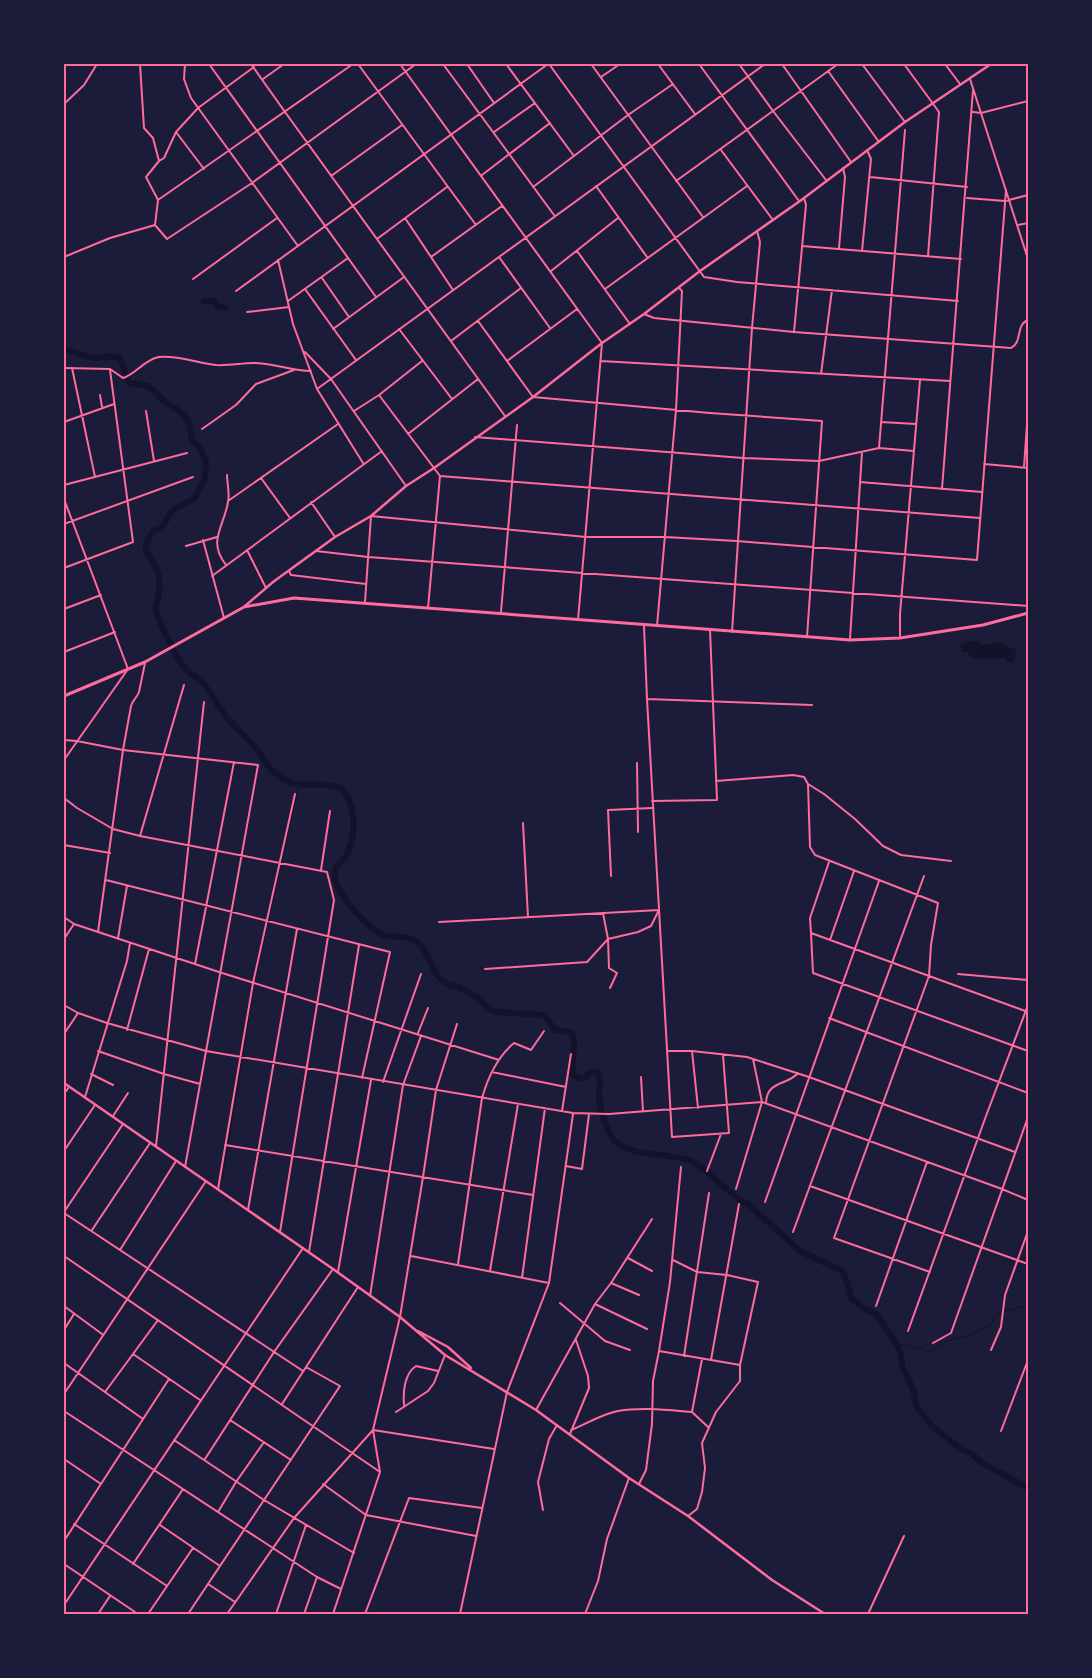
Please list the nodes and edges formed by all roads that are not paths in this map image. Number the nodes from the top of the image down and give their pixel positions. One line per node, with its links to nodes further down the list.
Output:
1 (97, 64): 44 (street)
2 (140, 64): 74 (street)
3 (185, 64): 47 (street)
4 (209, 64): 37 (street)
5 (252, 64): 27 (street)
6 (284, 64): 33 (street)
7 (353, 64): 49 (street)
8 (358, 64): 40 (street)
9 (400, 64): 28 (street)
10 (416, 64): 28 (street)
11 (443, 64): 52 (street)
12 (467, 64): 45 (street)
13 (506, 64): 34 (street)
14 (549, 64): 34 (street); 64 (street)
15 (591, 64): 31 (street)
16 (620, 64): 31 (street)
17 (658, 64): 35 (street)
18 (699, 64): 41 (street)
19 (739, 64): 30 (street)
20 (765, 64): 30 (street)
21 (782, 64): 38 (street)
22 (838, 64): 29 (street)
23 (862, 64): 55 (street)
24 (904, 64): 46 (street)
25 (945, 64): 36 (street)
26 (989, 64): 32 (street)
27 (254, 67): 33 (street); 37 (street)
28 (405, 71): 40 (street); 63 (street)
29 (828, 71): 38 (street); 65 (street)
30 (748, 76): 41 (street); 48 (street)
31 (601, 77): 54 (street)
32 (970, 78): 36 (street); 39 (street)
33 (262, 79): 49 (street)
34 (520, 84): 43 (street); 45 (street)
35 (673, 84): 53 (street); 54 (street)
36 (961, 85): 46 (street)
37 (226, 87): 47 (street); 60 (street)
38 (801, 90): 48 (street); 76 (street)
39 (973, 90): 50 (street); 51 (street)
40 (378, 92): 57 (street); 66 (street)
41 (721, 95): 53 (street); 58 (street)
42 (1028, 100): 51 (street)
43 (535, 103): 56 (street); 62 (street)
44 (64, 104)
45 (495, 104): 52 (street)
46 (933, 104): 55 (street); 87 (street)
47 (198, 108): 61 (street); 70 (street)
48 (773, 111): 58 (street); 83 (street)
49 (285, 112): 60 (street); 66 (street)
50 (973, 112): 51 (street); 92 (street)
51 (981, 113): 93 (street)
52 (480, 114): 62 (street); 63 (street)
53 (695, 114): 67 (street)
54 (628, 115): 64 (street); 67 (street)
55 (905, 122): 65 (street)
56 (550, 123): 71 (street); 73 (street)
57 (402, 125): 72 (street); 81 (street)
58 (747, 130): 68 (street); 100 (street)
59 (904, 130): 84 (street)
60 (258, 131): 70 (street); 75 (street)
61 (176, 132): 74 (street); 79 (street)
62 (493, 133): 71 (street)
63 (452, 134): 72 (street); 80 (street)
64 (601, 136): 73 (street); 77 (street)
65 (879, 142): 69 (street)
66 (307, 143): 75 (street); 81 (street)
67 (650, 146): 77 (street); 85 (street)
68 (720, 149): 85 (street); 89 (street)
69 (867, 150): 76 (street); 82 (street)
70 (229, 151): 79 (street); 86 (street)
71 (509, 154): 80 (street); 91 (street)
72 (424, 155): 90 (street); 102 (street)
73 (574, 156): 91 (street)
74 (159, 161): 97 (street)
75 (281, 162): 86 (street); 113 (street)
76 (851, 162): 78 (street)
77 (623, 166): 88 (street); 116 (street)
78 (842, 168): 83 (street); 120 (street)
79 (204, 169): 97 (street)
80 (482, 175): 101 (street)
81 (331, 176): 102 (street)
82 (870, 177): 84 (street); 122 (street)
83 (827, 180): 95 (street)
84 (900, 180): 87 (street); 123 (street)
85 (676, 181): 104 (street)
86 (252, 183): 105 (street); 110 (street)
87 (933, 184): 92 (street); 124 (street)
88 (596, 186): 103 (street); 107 (street)
89 (747, 186): 104 (street); 108 (street)
90 (447, 187): 106 (street); 111 (street)
91 (533, 187): 103 (street)
92 (967, 187): 96 (street)
93 (1006, 190): 98 (street); 99 (street)
94 (1028, 195): 98 (street)
95 (804, 198): 100 (street); 119 (street)
96 (966, 198): 99 (street); 130 (street)
97 (158, 200): 110 (street)
98 (1009, 200): 99 (street); 112 (street)
99 (1005, 201): 171 (street)
100 (800, 202): 108 (street)
101 (503, 205): 111 (street); 115 (street)
102 (353, 206): 113 (street); 117 (street)
103 (554, 216): 115 (street)
104 (703, 217): 116 (street)
105 (277, 218): 118 (street); 137 (street)
106 (405, 218): 117 (street); 126 (street)
107 (618, 218): 121 (street); 128 (street)
108 (773, 220): 114 (street)
109 (1028, 222): 112 (street)
110 (155, 225): 125 (street)
111 (476, 225): 126 (street)
112 (1017, 225): 131 (street)
113 (325, 226): 118 (street); 129 (street)
114 (757, 231): 134 (street); 138 (street)
115 (525, 237): 127 (street); 133 (street)
116 (675, 237): 128 (street); 134 (street)
117 (377, 239): 135 (street)
118 (298, 246): 132 (street)
119 (802, 246): 120 (street); 141 (street)
120 (839, 249): 122 (street)
121 (577, 251): 133 (street); 142 (street)
122 (862, 251): 123 (street)
123 (895, 254): 124 (street); 147 (street)
124 (928, 256): 130 (street)
125 (64, 257)
126 (430, 257): 144 (street)
127 (498, 257): 140 (street); 144 (street)
128 (647, 257): 142 (street)
129 (348, 258): 136 (street); 148 (street)
130 (961, 259): 149 (street)
131 (1028, 259)
132 (278, 260): 146 (street); 150 (street)
133 (551, 271): 153 (street)
134 (700, 271): 138 (street); 139 (street)
135 (404, 277): 148 (street); 152 (street)
136 (322, 278): 143 (street); 156 (street)
137 (193, 279)
138 (757, 284): 141 (street); 163 (street)
139 (679, 287): 155 (street); 157 (street)
140 (521, 288): 159 (street); 162 (street)
141 (798, 288): 145 (street); 165 (street)
142 (605, 289): 160 (street)
143 (305, 290): 150 (street); 161 (street)
144 (453, 290): 152 (street)
145 (832, 290): 147 (street); 166 (street)
146 (236, 291)
147 (892, 296): 149 (street); 167 (street)
148 (376, 298): 156 (street)
149 (958, 301): 170 (street)
150 (288, 302): 151 (street)
151 (289, 307): 154 (street); 172 (street)
152 (427, 309): 164 (street); 168 (street)
153 (577, 309): 162 (street); 169 (street)
154 (247, 312)
155 (644, 314): 157 (street); 160 (street)
156 (349, 317): 161 (street)
157 (681, 320): 163 (street); 177 (street)
158 (1028, 320): 171 (street)
159 (478, 321): 168 (street); 175 (street)
160 (630, 324): 169 (street)
161 (333, 328): 173 (street)
162 (550, 328): 175 (street)
163 (752, 328): 165 (street); 182 (street)
164 (399, 329): 173 (street); 174 (street)
165 (794, 332): 166 (street)
166 (826, 334): 167 (street); 184 (street)
167 (887, 338): 170 (street); 185 (street)
168 (451, 341): 187 (street)
169 (602, 343): 176 (street); 193 (street)
170 (954, 345): 171 (street); 189 (street)
171 (994, 347): 225 (street)
172 (304, 351): 183 (street); 186 (street)
173 (356, 360): 186 (street)
174 (423, 361): 191 (street); 194 (street)
175 (506, 361): 193 (street)
176 (601, 361): 177 (street); 195 (street)
177 (679, 366): 182 (street); 198 (street)
178 (64, 368): 179 (street)
179 (72, 368): 180 (street); 203 (street)
180 (110, 369): 181 (street); 196 (street)
181 (294, 370): 183 (street); 210 (street)
182 (749, 370): 184 (street); 202 (street)
183 (311, 371): 190 (street)
184 (821, 374): 185 (street)
185 (885, 378): 188 (street); 206 (street)
186 (331, 379): 190 (street); 201 (street)
187 (478, 379): 194 (street); 204 (street)
188 (920, 380): 189 (street); 208 (street)
189 (951, 381): 241 (street)
190 (317, 388): 207 (street)
191 (379, 394): 201 (street); 211 (street)
192 (100, 395): 197 (street)
193 (532, 396): 195 (street); 204 (street)
194 (452, 399): 211 (street)
195 (597, 402): 198 (street); 214 (street)
196 (114, 404): 197 (street); 229 (street)
197 (102, 408): 203 (street)
198 (676, 410): 202 (street); 217 (street)
199 (1028, 410): 226 (street)
200 (146, 411): 223 (street)
201 (354, 411): 216 (street)
202 (746, 415): 221 (street); 222 (street)
203 (81, 416): 205 (street); 232 (street)
204 (505, 416): 212 (street)
205 (64, 422)
206 (882, 422): 208 (street); 215 (street)
207 (338, 424): 224 (street); 234 (street)
208 (916, 424): 218 (street)
209 (517, 426): 213 (street)
210 (202, 429)
211 (408, 434): 227 (street)
212 (475, 437): 213 (street); 227 (street)
213 (516, 439): 214 (street); 235 (street)
214 (593, 446): 217 (street); 240 (street)
215 (879, 448): 218 (street); 219 (street)
216 (382, 451): 224 (street); 238 (street)
217 (672, 451): 221 (street); 243 (street)
218 (914, 451): 239 (street)
219 (862, 452): 222 (street); 236 (street)
220 (188, 453): 223 (street)
221 (743, 458): 222 (street); 245 (street)
222 (819, 461): 249 (street)
223 (154, 462): 229 (street)
224 (363, 463): 248 (street)
225 (984, 464): 226 (street); 242 (street)
226 (1024, 467): 228 (street)
227 (434, 468): 231 (street); 238 (street)
228 (1028, 468)
229 (124, 470): 232 (street); 247 (street)
230 (227, 475): 246 (street)
231 (440, 476): 235 (street); 256 (street)
232 (95, 477): 237 (street)
233 (193, 477): 247 (street)
234 (261, 478): 246 (street); 253 (street)
235 (512, 482): 240 (street); 258 (street)
236 (860, 482): 239 (street); 250 (street)
237 (64, 486)
238 (406, 486): 252 (street)
239 (911, 487): 241 (street); 251 (street)
240 (590, 489): 243 (street); 261 (street)
241 (942, 490): 242 (street)
242 (982, 492): 254 (street)
243 (669, 494): 245 (street); 262 (street)
244 (64, 499): 255 (street)
245 (740, 500): 249 (street); 264 (street)
246 (228, 501): 259 (street)
247 (128, 502): 255 (street); 272 (street)
248 (311, 502): 253 (street); 260 (street)
249 (816, 505): 250 (street); 266 (street)
250 (858, 508): 251 (street); 269 (street)
251 (909, 512): 254 (street); 270 (street)
252 (371, 516): 256 (street); 260 (street); 271 (street)
253 (290, 518): 267 (street)
254 (980, 518): 270 (street)
255 (72, 521): 257 (street); 272 (street)
256 (436, 522): 258 (street); 273 (street)
257 (64, 524)
258 (509, 529): 261 (street); 275 (street)
259 (217, 537): 263 (street); 274 (street)
260 (335, 537): 268 (street)
261 (586, 537): 262 (street); 278 (street)
262 (665, 537): 264 (street); 280 (street)
263 (203, 540): 265 (street); 279 (street)
264 (737, 541): 266 (street); 282 (street)
265 (186, 546)
266 (813, 547): 269 (street); 284 (street)
267 (247, 550): 274 (street); 283 (street)
268 (316, 551): 271 (street); 277 (street)
269 (856, 551): 270 (street); 285 (street)
270 (905, 554): 287 (street)
271 (368, 557): 273 (street); 281 (street)
272 (87, 559): 276 (street); 286 (street)
273 (432, 562): 275 (street); 291 (street)
274 (226, 566): 279 (street)
275 (505, 567): 278 (street); 294 (street)
276 (64, 568)
277 (289, 571): 281 (street); 283 (street)
278 (582, 573): 280 (street); 296 (street)
279 (212, 576): 295 (street)
280 (662, 578): 282 (street); 298 (street)
281 (366, 584): 288 (street)
282 (734, 584): 284 (street); 301 (street)
283 (266, 588): 290 (street)
284 (810, 590): 285 (street); 302 (street)
285 (853, 593): 287 (street); 304 (street)
286 (100, 595): 292 (street); 300 (street)
287 (902, 596): 289 (street); 303 (street)
288 (365, 604): 290 (main road); 291 (main road)
289 (1028, 606)
290 (244, 607): 295 (main road)
291 (428, 608): 294 (main road)
292 (64, 609)
293 (1028, 613): 303 (main road)
294 (501, 614): 296 (main road)
295 (224, 618): 306 (main road)
296 (578, 620): 297 (main road)
297 (644, 625): 298 (main road); 310 (street)
298 (657, 626): 299 (main road)
299 (710, 630): 301 (main road); 312 (street)
300 (114, 632): 305 (street); 307 (street)
301 (732, 632): 302 (main road)
302 (806, 638): 304 (main road)
303 (900, 638): 304 (main road)
304 (850, 640)
305 (64, 652)
306 (145, 662): 307 (main road); 316 (street)
307 (128, 670): 309 (main road); 315 (street)
308 (184, 685): 317 (street)
309 (64, 696)
310 (647, 700): 312 (street); 326 (street)
311 (204, 702): 318 (street)
312 (713, 702): 313 (street); 322 (street)
313 (812, 705)
314 (64, 740): 315 (street)
315 (77, 741): 316 (street); 319 (street)
316 (123, 750): 317 (street); 331 (street)
317 (164, 754): 318 (street); 333 (street)
318 (198, 758): 320 (street); 335 (street)
319 (64, 760)
320 (234, 762): 336 (street); 338 (street)
321 (637, 763): 328 (street)
322 (716, 781): 323 (street); 326 (street)
323 (808, 784): 339 (street); 340 (street)
324 (295, 794): 341 (street)
325 (64, 798): 331 (street)
326 (652, 801): 327 (street)
327 (653, 808): 328 (street); 352 (street)
328 (638, 809): 332 (street); 344 (street)
329 (330, 811): 343 (street)
330 (524, 823): 356 (street)
331 (113, 829): 333 (street); 337 (street)
332 (638, 832)
333 (140, 836): 335 (street)
334 (64, 845): 337 (street)
335 (188, 846): 336 (street); 350 (street)
336 (217, 851): 338 (street); 351 (street)
337 (110, 854): 346 (street)
338 (241, 856): 341 (street); 353 (street)
339 (951, 861)
340 (829, 862): 342 (street); 362 (street)
341 (280, 863): 343 (street); 357 (street)
342 (854, 870): 347 (street); 367 (street)
343 (321, 871): 363 (street)
344 (611, 876)
345 (924, 876): 349 (street)
346 (106, 880): 348 (street); 361 (street)
347 (880, 881): 349 (street); 371 (street)
348 (128, 886): 350 (street); 364 (street)
349 (917, 894): 373 (street); 379 (street)
350 (182, 900): 351 (street); 372 (street)
351 (206, 906): 353 (street); 374 (street)
352 (659, 910): 354 (street); 366 (street); 410 (street)
353 (230, 912): 357 (street); 376 (street)
354 (603, 913): 356 (street); 366 (street)
355 (64, 917): 359 (street)
356 (528, 917): 358 (street)
357 (266, 921): 360 (street); 381 (street)
358 (439, 922)
359 (74, 924): 361 (street); 365 (street)
360 (297, 929): 363 (street); 384 (street)
361 (98, 932): 364 (street)
362 (811, 933): 367 (street); 382 (street)
363 (328, 937): 369 (street); 386 (street)
364 (117, 938): 368 (street)
365 (64, 939)
366 (608, 939): 375 (street); 383 (street)
367 (830, 940): 371 (street)
368 (130, 943): 370 (street); 396 (street)
369 (359, 945): 392 (street); 395 (street)
370 (149, 949): 372 (street); 399 (street)
371 (855, 949): 373 (street); 382 (street)
372 (176, 958): 374 (street); 405 (street)
373 (892, 963): 379 (street); 385 (street)
374 (195, 964): 376 (street)
375 (485, 968)
376 (219, 972): 381 (street); 409 (street)
377 (421, 974): 398 (street)
378 (958, 974): 380 (street)
379 (928, 976): 390 (street); 391 (street)
380 (1028, 980)
381 (253, 982): 384 (street); 416 (street)
382 (842, 983): 385 (street); 394 (street)
383 (610, 988)
384 (286, 993): 386 (street); 419 (street)
385 (880, 997): 390 (street); 401 (street)
386 (318, 1003): 392 (street); 420 (street)
387 (64, 1005): 393 (street)
388 (1028, 1005): 391 (street)
389 (428, 1008): 403 (street)
390 (916, 1010): 407 (street); 408 (street)
391 (1027, 1011): 407 (street)
392 (348, 1012): 395 (street); 425 (street)
393 (78, 1013): 396 (street); 402 (street)
394 (829, 1018): 401 (street); 427 (street)
395 (375, 1021): 398 (street); 428 (street)
396 (107, 1023): 399 (street); 413 (street)
397 (456, 1024): 406 (street)
398 (402, 1029): 403 (street); 430 (street)
399 (127, 1030): 405 (street)
400 (544, 1031): 418 (street)
401 (867, 1032): 408 (street); 439 (street)
402 (64, 1034)
403 (417, 1034): 404 (street)
404 (422, 1035): 406 (street); 435 (street)
405 (167, 1041): 409 (street); 424 (street)
406 (449, 1044): 418 (street); 438 (street)
407 (1012, 1045): 412 (street); 432 (street)
408 (904, 1046): 432 (street); 448 (street)
409 (206, 1051): 416 (street); 433 (street)
410 (667, 1051): 411 (street); 453 (street)
411 (692, 1051): 415 (street); 452 (street)
412 (1028, 1051)
413 (98, 1052): 423 (street); 424 (street)
414 (571, 1054): 437 (street)
415 (723, 1054): 417 (street); 450 (street)
416 (240, 1058): 419 (street); 467 (street)
417 (753, 1059): 422 (street); 445 (street)
418 (499, 1060): 421 (street)
419 (274, 1064): 420 (street); 469 (street)
420 (307, 1069): 425 (street); 472 (street)
421 (492, 1072): 437 (street); 444 (street)
422 (798, 1073): 427 (street); 446 (street)
423 (91, 1074): 434 (street); 443 (street)
424 (164, 1074): 433 (street); 468 (street)
425 (338, 1074): 428 (street); 474 (street)
426 (641, 1077): 455 (street)
427 (809, 1077): 439 (street); 458 (street)
428 (362, 1078): 429 (street)
429 (371, 1080): 430 (street); 476 (street)
430 (383, 1082): 435 (street)
431 (64, 1083): 436 (street)
432 (999, 1083): 441 (street); 464 (street)
433 (200, 1084): 478 (street)
434 (113, 1085)
435 (403, 1085): 438 (street); 481 (street)
436 (69, 1087): 442 (street); 443 (street)
437 (566, 1087): 454 (street)
438 (436, 1090): 444 (street); 483 (street)
439 (845, 1090): 448 (street); 462 (street)
440 (128, 1092): 459 (street)
441 (1028, 1093)
442 (64, 1094)
443 (85, 1097): 449 (street)
444 (482, 1098): 447 (street); 485 (street)
445 (762, 1102): 446 (street); 450 (street); 490 (street)
446 (766, 1103): 458 (street)
447 (518, 1104): 451 (street); 489 (street)
448 (883, 1104): 464 (street); 465 (street)
449 (96, 1105): 459 (street); 470 (street)
450 (727, 1106): 452 (street); 463 (street)
451 (545, 1108): 454 (street); 492 (street)
452 (698, 1108): 453 (street)
453 (670, 1110): 455 (street); 463 (street)
454 (562, 1111): 456 (street)
455 (642, 1112): 457 (street)
456 (573, 1113): 457 (street); 477 (street)
457 (589, 1114): 477 (street)
458 (796, 1114): 462 (street); 495 (street)
459 (113, 1116): 461 (street)
460 (1028, 1118): 471 (street)
461 (123, 1124): 466 (street); 498 (street)
462 (832, 1127): 465 (street); 486 (street)
463 (721, 1134): 480 (street)
464 (978, 1140): 471 (street); 482 (street)
465 (869, 1141): 475 (street); 493 (street)
466 (150, 1143): 468 (street); 501 (street)
467 (225, 1145): 469 (street); 488 (street)
468 (156, 1146): 473 (street)
469 (258, 1150): 472 (street); 497 (street)
470 (64, 1152)
471 (1015, 1152): 487 (street)
472 (293, 1156): 474 (street); 503 (street)
473 (176, 1161): 478 (street); 508 (street)
474 (324, 1161): 476 (street); 509 (street)
475 (927, 1162): 482 (street); 500 (street)
476 (357, 1166): 481 (street); 522 (street)
477 (566, 1166): 527 (street)
478 (185, 1167): 484 (street)
479 (681, 1167): 514 (street)
480 (708, 1171)
481 (390, 1172): 483 (street); 531 (street)
482 (964, 1176): 487 (street); 505 (street)
483 (423, 1177): 485 (street); 511 (street)
484 (206, 1181): 488 (street); 518 (street)
485 (469, 1185): 489 (street); 516 (street)
486 (810, 1186): 493 (street); 504 (street)
487 (1002, 1189): 494 (street); 507 (street)
488 (218, 1190): 497 (street)
489 (504, 1190): 492 (street); 520 (street)
490 (736, 1190)
491 (709, 1192): 523 (street)
492 (533, 1195): 526 (street)
493 (848, 1200): 500 (street); 513 (street)
494 (1028, 1200)
495 (765, 1202)
496 (739, 1204): 525 (street)
497 (248, 1210): 503 (street)
498 (64, 1212): 501 (street)
499 (652, 1219): 512 (street)
500 (907, 1221): 505 (street); 513 (street)
501 (91, 1231): 508 (street)
502 (1028, 1231): 515 (street)
503 (280, 1232): 506 (street)
504 (793, 1232)
505 (944, 1234): 507 (street); 524 (street)
506 (303, 1248): 509 (street); 545 (street)
507 (982, 1248): 515 (street); 548 (street)
508 (120, 1250): 518 (street)
509 (309, 1252): 519 (street)
510 (64, 1256): 532 (street)
511 (411, 1256): 516 (street); 538 (street)
512 (628, 1257): 521 (street); 528 (street)
513 (893, 1259): 524 (street); 536 (street)
514 (673, 1260): 523 (street); 551 (street)
515 (1018, 1260): 517 (street); 550 (street)
516 (458, 1264): 520 (street)
517 (1028, 1264)
518 (148, 1268): 532 (street); 545 (street)
519 (333, 1268): 522 (street); 552 (street)
520 (490, 1271): 526 (street)
521 (652, 1271)
522 (338, 1272): 529 (street)
523 (697, 1272): 525 (street); 555 (street)
524 (930, 1272): 544 (street)
525 (727, 1275): 557 (street); 561 (street)
526 (522, 1278): 527 (street)
527 (548, 1283): 570 (street)
528 (611, 1284): 530 (street); 534 (street)
529 (358, 1287): 531 (street); 562 (street)
530 (639, 1295)
531 (370, 1296): 538 (street)
532 (127, 1299): 539 (street); 546 (street)
533 (560, 1303): 540 (street)
534 (595, 1304): 540 (street); 542 (street)
535 (64, 1306): 537 (street)
536 (876, 1306)
537 (74, 1314): 543 (street); 546 (street)
538 (400, 1317): 541 (street); 585 (street)
539 (158, 1320): 553 (street); 560 (street)
540 (585, 1323): 547 (street); 549 (street)
541 (415, 1329): 554 (street); 565 (street)
542 (646, 1329)
543 (64, 1330)
544 (908, 1330)
545 (245, 1333): 552 (street); 560 (street)
546 (103, 1335): 566 (street)
547 (576, 1339): 576 (street); 586 (street)
548 (934, 1343)
549 (630, 1350)
550 (991, 1350)
551 (660, 1351): 555 (street); 575 (street)
552 (274, 1352): 563 (street); 568 (street)
553 (133, 1354): 567 (street); 569 (street)
554 (445, 1354): 564 (street); 565 (street)
555 (684, 1356): 556 (street)
556 (702, 1359): 557 (street); 579 (street)
557 (711, 1360): 561 (street)
558 (1028, 1360): 587 (street)
559 (64, 1363): 566 (street)
560 (224, 1365): 568 (street); 572 (street)
561 (740, 1365): 584 (street)
562 (306, 1367): 563 (street); 583 (street)
563 (303, 1371): 573 (street)
564 (438, 1371): 574 (street); 574 (street)
565 (474, 1371): 570 (street)
566 (78, 1373): 569 (street); 571 (street)
567 (170, 1378): 572 (street); 580 (street)
568 (253, 1386): 573 (street); 581 (street)
569 (105, 1392): 580 (street)
570 (507, 1392): 576 (street); 591 (street)
571 (64, 1394)
572 (200, 1400): 589 (street)
573 (281, 1405): 583 (street)
574 (405, 1407): 578 (street)
575 (651, 1409): 579 (street); 586 (street); 603 (street)
576 (536, 1410): 582 (street)
577 (64, 1411): 592 (street)
578 (396, 1412)
579 (692, 1412): 584 (street)
580 (143, 1419): 592 (street)
581 (230, 1420): 590 (street); 595 (street)
582 (557, 1425): 588 (street); 607 (street)
583 (314, 1426): 593 (street); 596 (street)
584 (708, 1428): 610 (street)
585 (373, 1430): 591 (street); 593 (street); 598 (street)
586 (571, 1430): 588 (street)
587 (1000, 1431)
588 (570, 1434): 599 (street)
589 (174, 1440): 595 (street); 597 (street)
590 (264, 1442): 596 (street); 600 (street)
591 (495, 1449): 606 (street)
592 (123, 1450): 597 (street); 601 (street)
593 (352, 1453): 598 (street); 602 (street)
594 (64, 1459): 601 (street)
595 (204, 1459): 600 (street)
596 (291, 1460): 605 (street)
597 (154, 1470): 604 (street); 620 (street)
598 (380, 1472): 609 (street)
599 (629, 1478): 603 (street); 646 (street)
600 (236, 1482): 605 (street); 608 (street)
601 (101, 1484): 613 (street)
602 (323, 1484): 609 (street); 611 (street)
603 (639, 1484): 610 (street)
604 (183, 1489): 608 (street); 614 (street)
605 (264, 1500): 611 (street); 616 (street)
606 (482, 1508): 612 (street); 617 (street)
607 (543, 1510)
608 (218, 1512): 616 (street)
609 (366, 1515): 612 (street); 623 (street)
610 (688, 1516): 647 (street)
611 (294, 1518): 615 (street); 622 (street)
612 (400, 1521): 617 (street); 644 (street)
613 (74, 1524): 619 (street); 620 (street)
614 (159, 1525): 621 (street); 626 (street)
615 (306, 1525): 623 (street); 624 (street)
616 (244, 1529): 622 (street); 627 (street)
617 (476, 1536): 645 (street)
618 (904, 1536): 648 (street)
619 (64, 1541)
620 (104, 1544): 626 (street); 628 (street)
621 (193, 1548): 627 (street); 631 (street)
622 (272, 1548): 624 (street); 634 (street)
623 (354, 1553): 632 (street)
624 (294, 1562): 629 (street); 641 (street)
625 (64, 1564): 628 (street)
626 (133, 1564): 631 (street)
627 (220, 1566): 630 (street)
628 (82, 1577): 633 (street); 635 (street)
629 (317, 1577): 632 (street); 642 (street)
630 (208, 1584): 634 (street); 639 (street)
631 (167, 1586): 638 (street)
632 (342, 1590): 643 (street)
633 (110, 1596): 636 (street); 637 (street)
634 (235, 1602): 640 (street)
635 (64, 1605)
636 (98, 1614)
637 (138, 1614)
638 (148, 1614)
639 (188, 1614)
640 (227, 1614)
641 (276, 1614)
642 (304, 1614)
643 (333, 1614)
644 (366, 1614)
645 (460, 1614)
646 (585, 1614)
647 (825, 1614)
648 (868, 1614)

